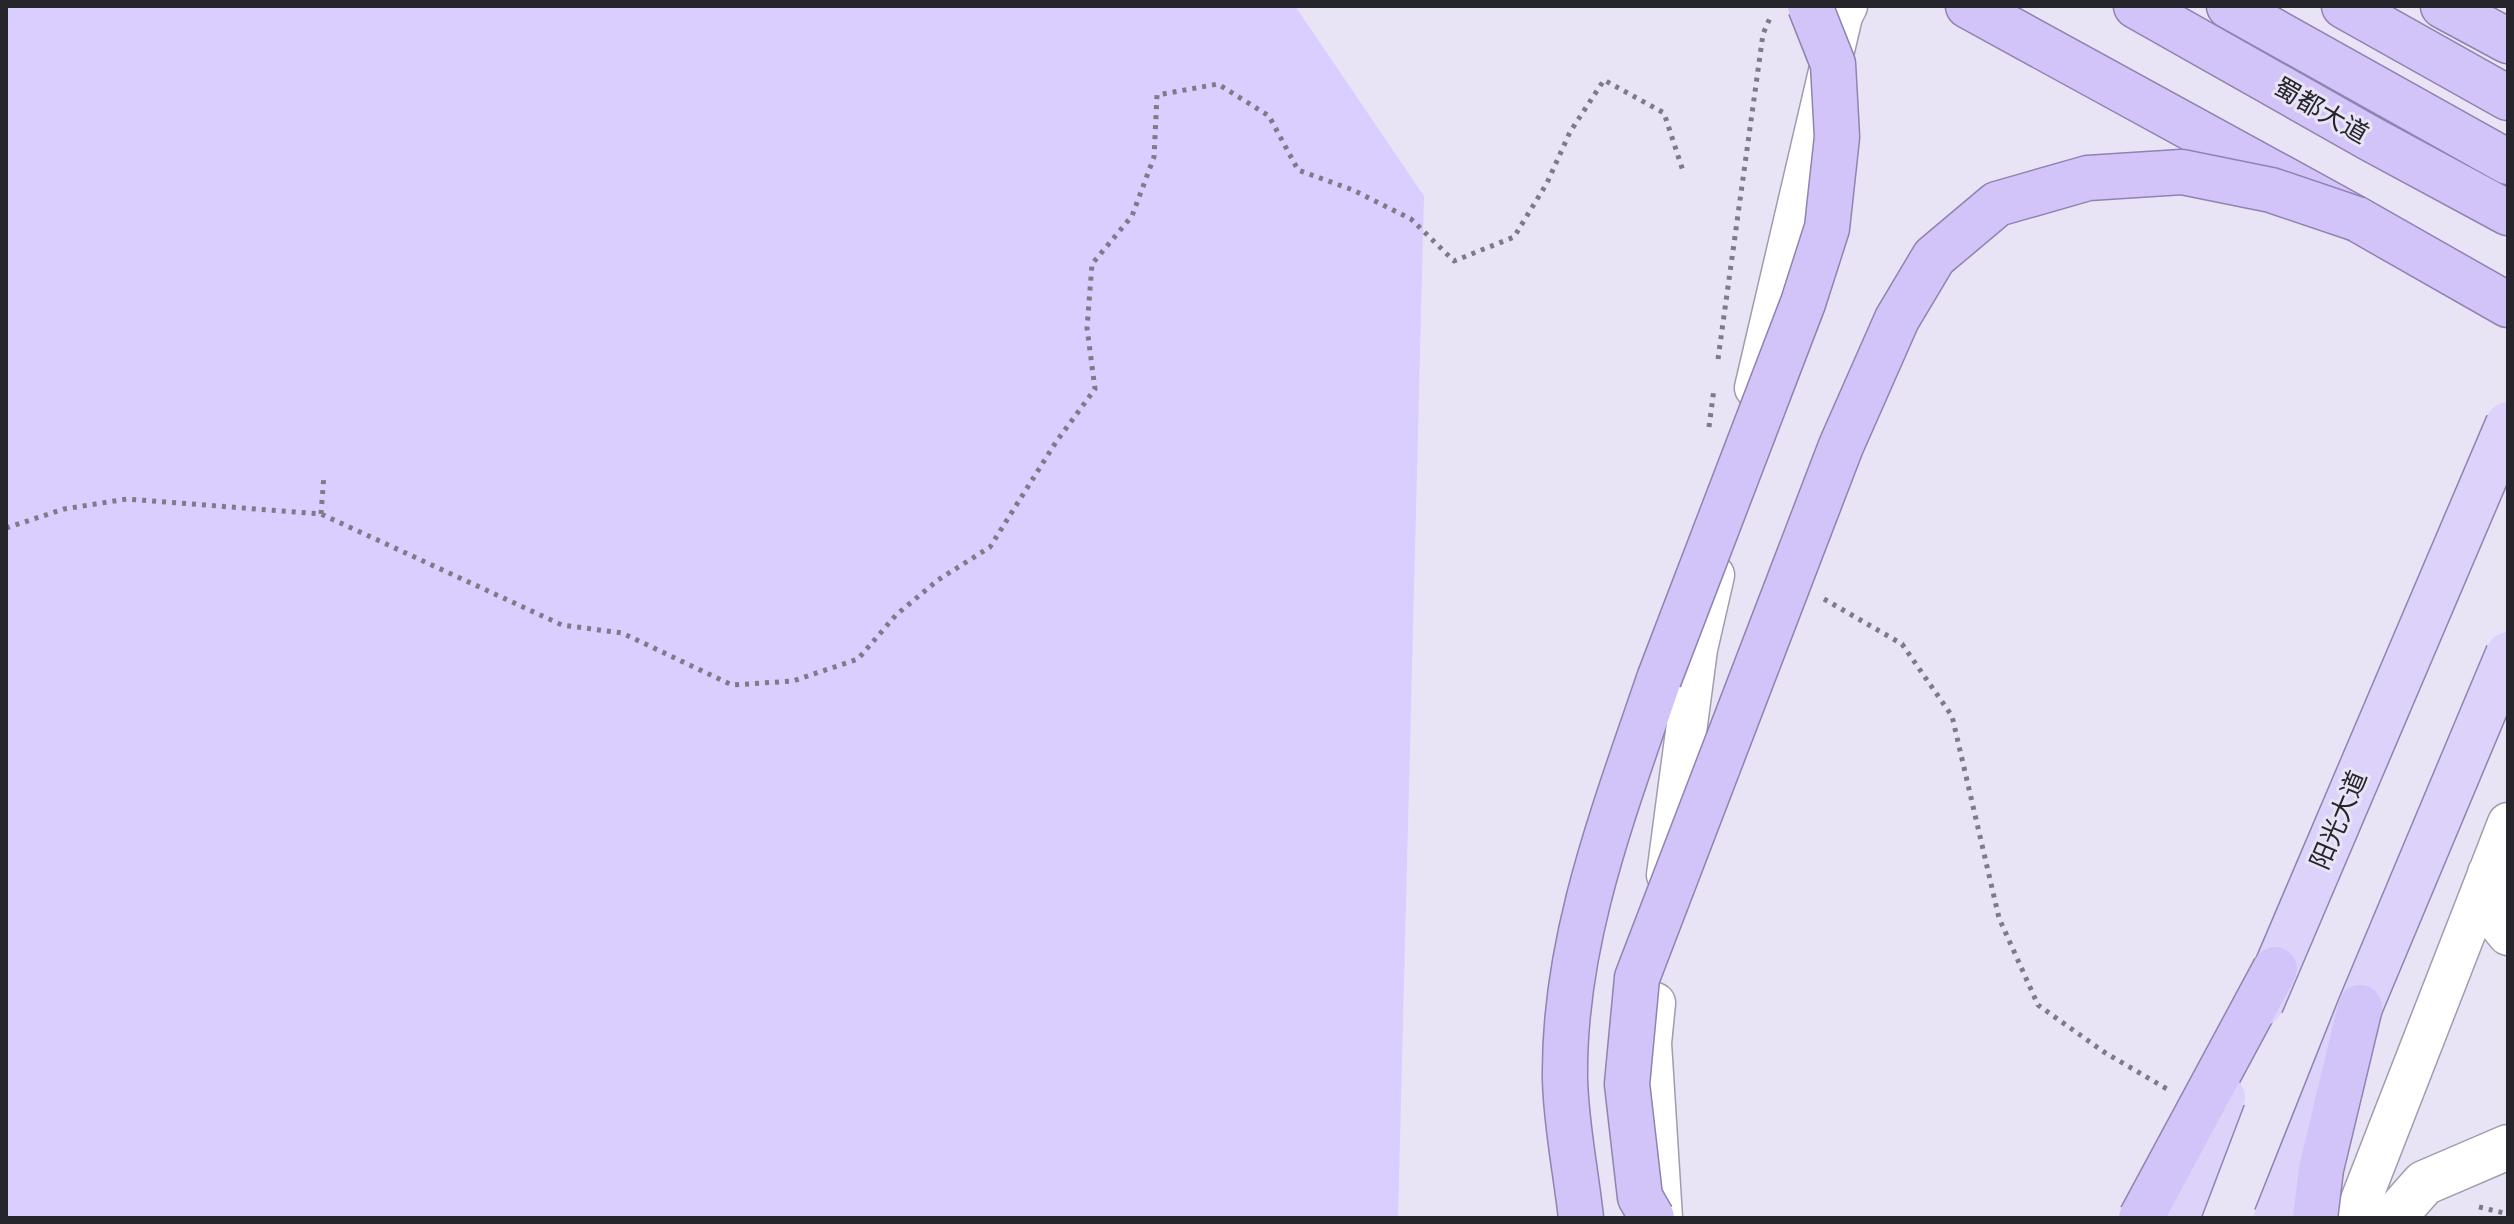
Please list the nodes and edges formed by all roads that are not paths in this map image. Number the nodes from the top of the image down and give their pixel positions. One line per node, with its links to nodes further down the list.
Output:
1 (1968, 6): 11 (highway, bridge)
2 (2136, 6): 10 (highway, 蜀都大道)
3 (2229, 6): 9 (highway)
4 (2344, 6): 8 (highway)
5 (2443, 6): 7 (highway)
6 (1833, 9): 21 (highway, bridge); 23 (street)
7 (2508, 41)
8 (2508, 98)
9 (2508, 162)
10 (2508, 213)
11 (2357, 219): 12 (highway); 22 (highway, bridge)
12 (2508, 305)
13 (2508, 424): 18 (main road, 阳光大道, bridge)
14 (2508, 654): 19 (main road, bridge)
15 (2508, 823): 16 (street)
16 (2488, 871): 17 (street); 28 (street)
17 (2508, 935)
18 (2275, 969): 24 (highway, bridge); 25 (main road, 阳光大道, bridge)
19 (2360, 1007): 26 (main road, bridge); 27 (highway, bridge)
20 (2508, 1147): 29 (main road)
21 (1581, 1218)
22 (1652, 1218)
23 (1662, 1218)
24 (2141, 1218)
25 (2177, 1218)
26 (2276, 1218)
27 (2315, 1218)
28 (2354, 1218)
29 (2393, 1218)

